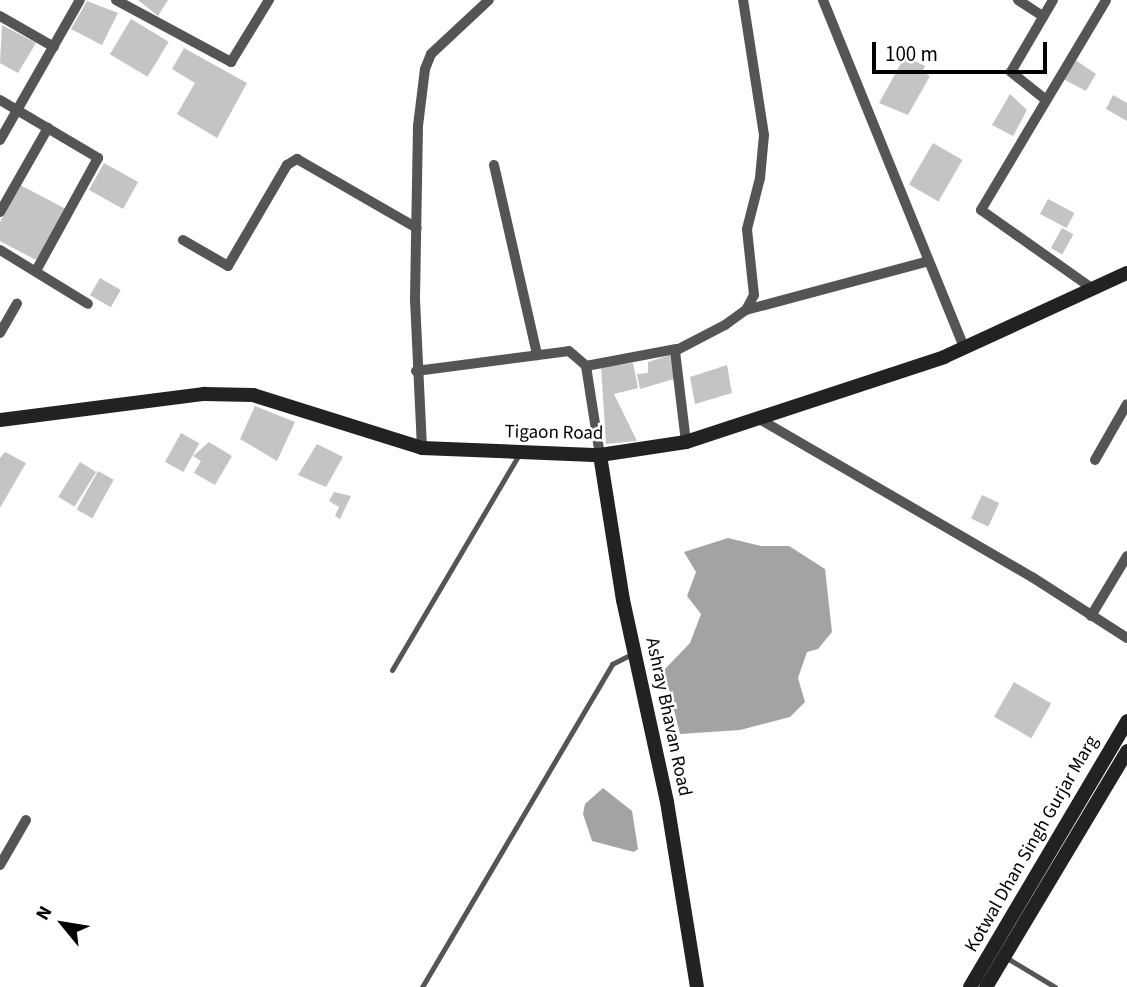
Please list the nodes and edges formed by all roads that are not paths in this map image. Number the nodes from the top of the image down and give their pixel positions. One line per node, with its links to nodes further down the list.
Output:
1 (80, 0): 12 (street)
2 (116, 0): 9 (street)
3 (489, 0): 20 (street)
4 (743, 0): 29 (street)
5 (823, 0): 23 (street)
6 (1018, 0): 11 (street)
7 (1053, 0): 11 (street)
8 (1106, 0): 14 (street)
9 (264, 2)
10 (0, 16): 12 (street)
11 (1043, 16): 14 (street)
12 (54, 47): 15 (street)
13 (0, 100): 15 (street)
14 (1046, 100): 26 (street)
15 (17, 110): 16 (street); 17 (street)
16 (48, 128): 19 (street); 24 (street)
17 (0, 140)
18 (494, 165): 33 (street)
19 (0, 212)
20 (417, 228): 21 (street); 35 (street)
21 (183, 240)
22 (0, 250): 24 (street)
23 (929, 261): 29 (street); 31 (street)
24 (36, 271): 28 (street)
25 (1127, 273): 26 (street, Tigaon Road)
26 (1093, 289): 31 (street, Tigaon Road)
27 (17, 304): 30 (street)
28 (88, 304)
29 (746, 310): 32 (street)
30 (0, 333)
31 (964, 347): 38 (street, Tigaon Road)
32 (676, 349): 34 (street); 39 (street)
33 (537, 355): 34 (street); 35 (street)
34 (586, 366): 42 (street)
35 (416, 371): 40 (street)
36 (1127, 404): 43 (street)
37 (0, 420): 40 (street, Tigaon Road)
38 (761, 420): 39 (street, Tigaon Road); 45 (street)
39 (686, 442): 42 (street, Tigaon Road)
40 (422, 448): 41 (street, Tigaon Road)
41 (520, 452): 42 (street, Tigaon Road); 48 (lane)
42 (600, 455): 47 (street, Ashray Bhavan Road)
43 (1095, 460)
44 (1127, 556): 45 (street)
45 (1091, 615): 46 (street)
46 (1127, 639)
47 (634, 653): 54 (lane); 55 (street, Ashray Bhavan Road)
48 (392, 670)
49 (1127, 720): 56 (street, Kotwal Dhan Singh Gurjar Marg)
50 (1127, 751): 53 (street, Kotwal Dhan Singh Gurjar Marg)
51 (26, 820): 52 (street)
52 (0, 865)
53 (1004, 956): 57 (street, Kotwal Dhan Singh Gurjar Marg); 58 (lane)
54 (422, 987)
55 (697, 987)
56 (970, 987)
57 (986, 987)
58 (1055, 987)

